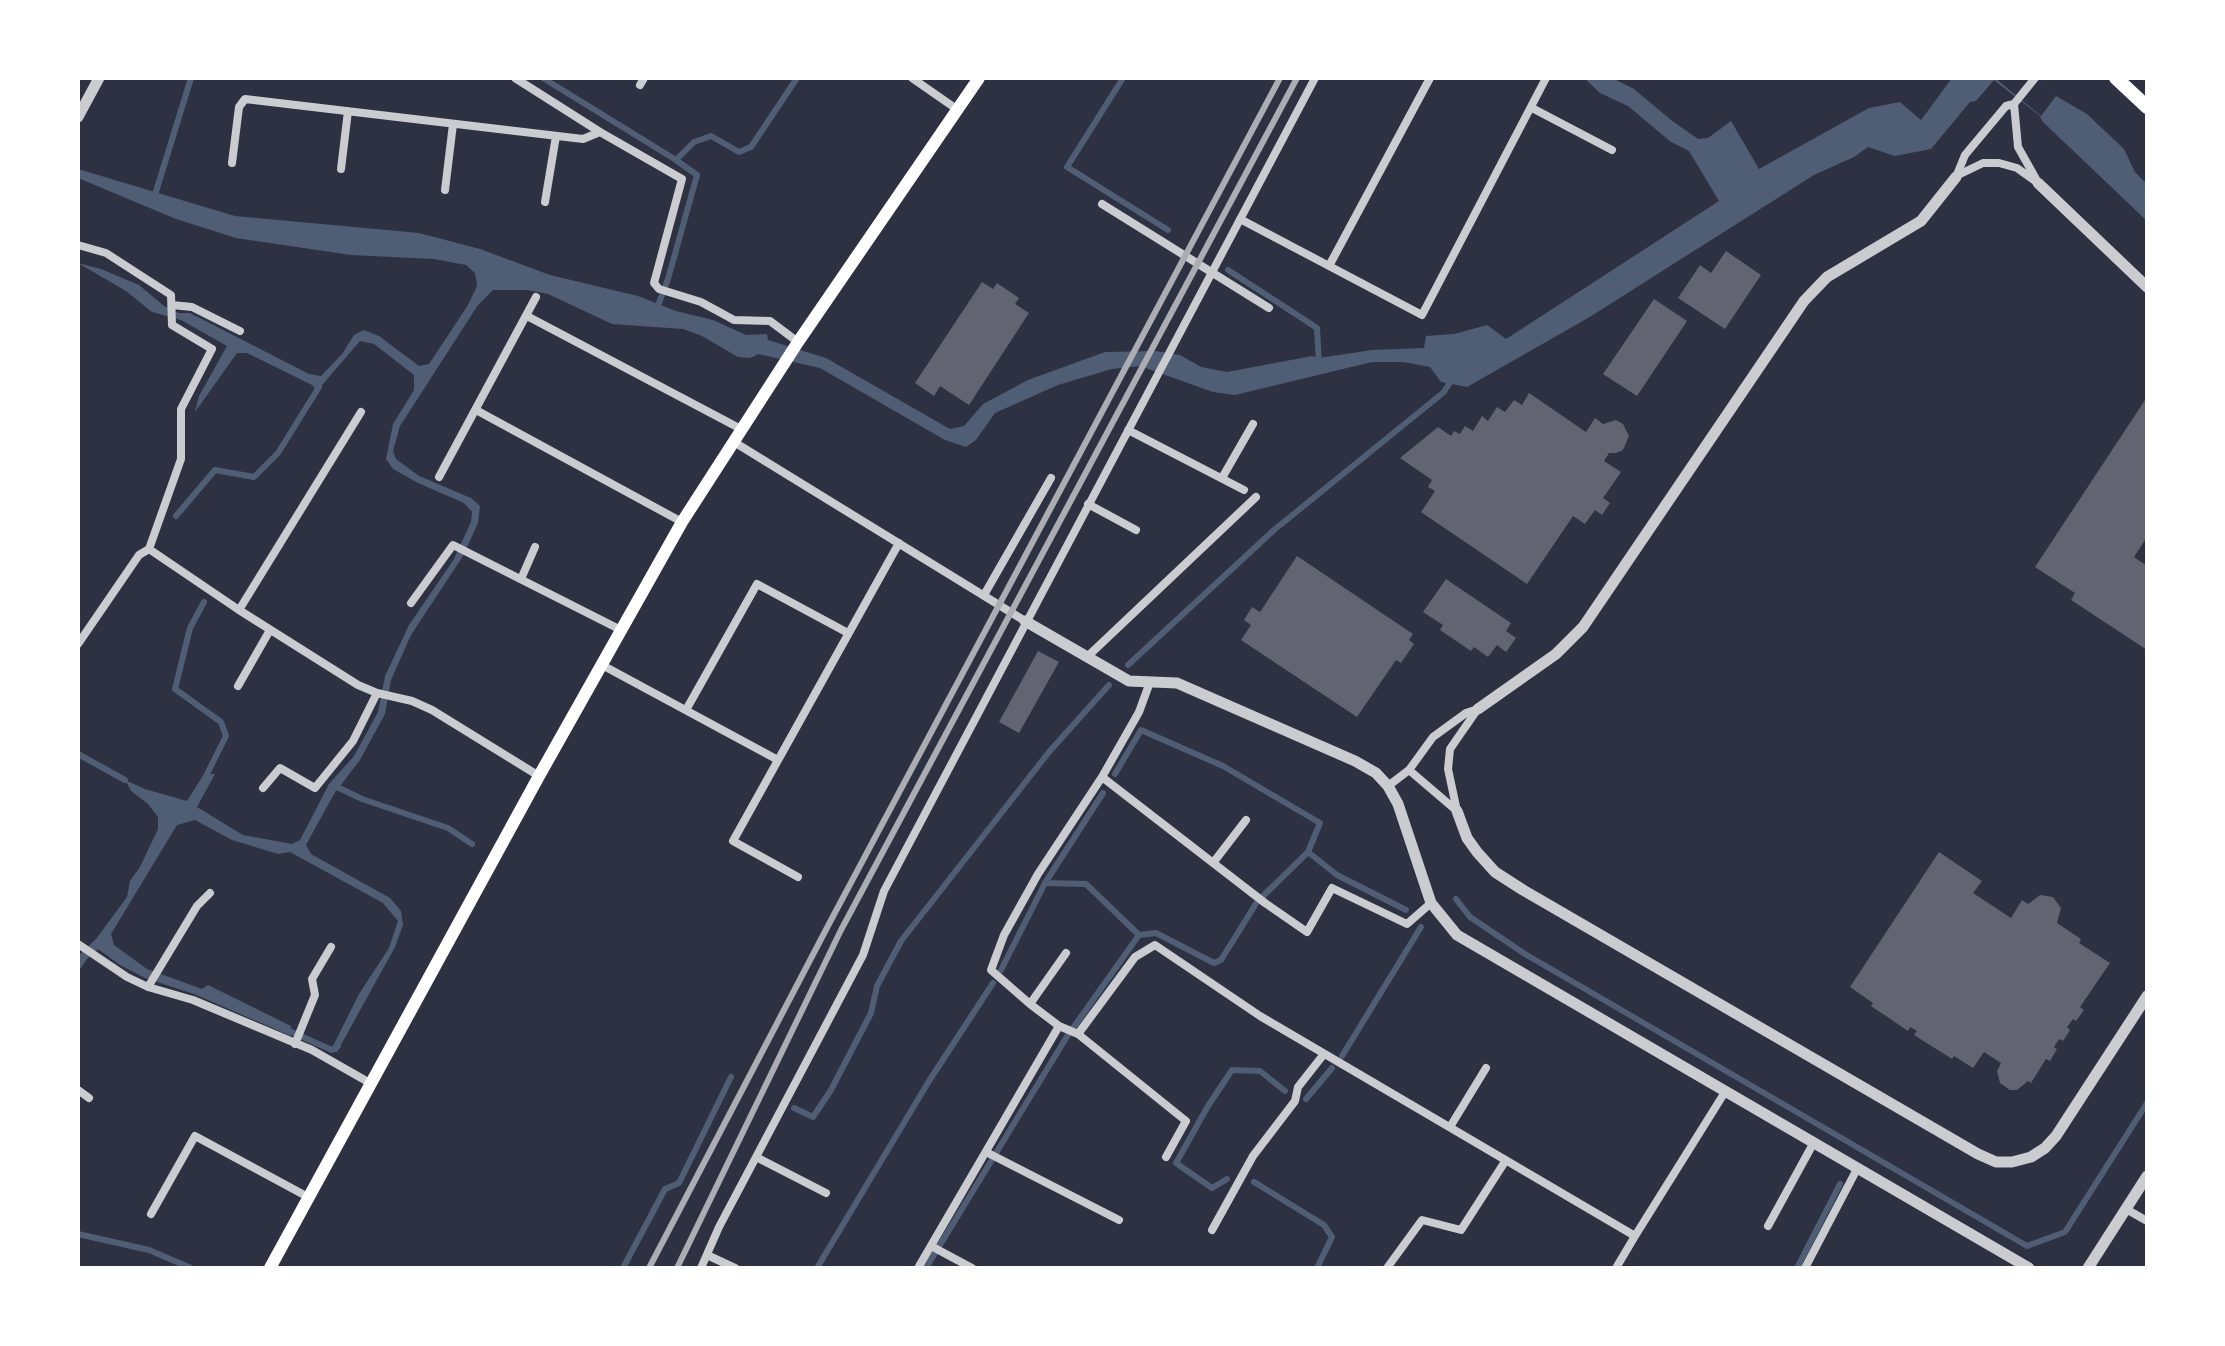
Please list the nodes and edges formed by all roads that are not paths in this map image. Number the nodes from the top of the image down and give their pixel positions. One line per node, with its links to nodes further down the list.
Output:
1 (99, 78): 15 (street)
2 (515, 78): 17 (street)
3 (912, 78): 13 (street)
4 (979, 78): 13 (main road)
5 (1315, 78): 27 (street)
6 (1430, 78): 29 (street)
7 (1546, 78): 12 (street)
8 (2035, 78): 10 (street)
9 (2116, 78): 11 (highway)
10 (2014, 104): 22 (street); 23 (street)
11 (2147, 107)
12 (1532, 108): 19 (street); 29 (street)
13 (958, 110): 37 (main road)
14 (348, 111): 16 (street); 20 (street); 21 (street)
15 (78, 117)
16 (453, 124): 18 (street); 24 (street)
17 (600, 132): 18 (street); 37 (street)
18 (556, 136): 25 (street)
19 (1612, 150)
20 (232, 163)
21 (341, 169)
22 (1956, 177): 23 (street); 69 (street)
23 (2038, 183): 31 (street)
24 (445, 190)
25 (545, 202)
26 (1102, 204): 30 (street)
27 (1240, 219): 29 (street); 30 (street)
28 (78, 245): 33 (street)
29 (1329, 266)
30 (1212, 273): 34 (street); 42 (street)
31 (2147, 287)
32 (536, 297): 35 (street)
33 (172, 305): 36 (street); 54 (street)
34 (1269, 308)
35 (527, 316): 38 (street); 41 (street)
36 (240, 331)
37 (798, 342): 41 (main road)
38 (476, 410): 44 (street); 50 (street)
39 (361, 412): 58 (street)
40 (1253, 424): 46 (street)
41 (741, 429): 43 (main road)
42 (1128, 430): 46 (street); 49 (street)
43 (734, 442): 50 (main road); 52 (street)
44 (439, 477)
45 (1051, 478): 56 (street)
46 (1222, 478): 47 (street)
47 (1244, 490)
48 (1256, 497): 64 (street)
49 (1088, 504): 51 (street); 59 (street)
50 (682, 522): 61 (main road)
51 (1136, 530)
52 (899, 543): 56 (street); 62 (street)
53 (535, 547): 55 (street)
54 (149, 549): 58 (street); 63 (street)
55 (521, 579): 57 (street); 61 (street)
56 (984, 595): 59 (street)
57 (411, 603)
58 (239, 610): 60 (street)
59 (1025, 621): 64 (street); 101 (street)
60 (270, 630): 67 (street); 68 (street)
61 (621, 630): 65 (main road)
62 (848, 633): 70 (street); 71 (street)
63 (78, 644)
64 (1087, 657): 66 (street)
65 (602, 665): 70 (street); 73 (main road)
66 (1150, 682): 74 (street); 75 (street)
67 (238, 686)
68 (377, 693): 73 (street); 76 (street)
69 (1478, 709): 72 (street); 77 (street)
70 (686, 710): 71 (street)
71 (778, 760): 80 (street)
72 (1409, 770): 75 (street); 77 (street)
73 (539, 776): 94 (main road)
74 (1102, 777): 79 (street); 88 (street)
75 (1388, 786): 82 (street)
76 (263, 788)
77 (1457, 811): 87 (street)
78 (1246, 820): 79 (street)
79 (1213, 863): 82 (street)
80 (798, 877)
81 (210, 893): 86 (street)
82 (1431, 903): 96 (street)
83 (81, 946): 86 (street)
84 (331, 947): 91 (street)
85 (1066, 953): 88 (street)
86 (148, 987): 91 (street)
87 (2147, 996)
88 (1030, 1004): 89 (street)
89 (1059, 1026): 90 (street); 100 (street)
90 (1078, 1034): 92 (street); 102 (street)
91 (295, 1044): 94 (street)
92 (1324, 1054): 98 (street); 113 (street)
93 (1486, 1068): 98 (street)
94 (370, 1083): 107 (main road)
95 (78, 1090): 97 (street)
96 (1725, 1092): 99 (street); 114 (street)
97 (89, 1098)
98 (1450, 1127): 103 (street)
99 (1813, 1144): 104 (street); 112 (street)
100 (986, 1152): 110 (street); 115 (street)
101 (756, 1157): 106 (street); 116 (street)
102 (1166, 1157)
103 (1506, 1160): 114 (street); 122 (street)
104 (1857, 1169): 124 (street); 125 (street)
105 (2147, 1176): 108 (street)
106 (826, 1193)
107 (308, 1197): 109 (street); 117 (main road)
108 (2126, 1209): 111 (street); 126 (street)
109 (151, 1214)
110 (1119, 1220)
111 (2147, 1221)
112 (1768, 1226)
113 (1212, 1230)
114 (1635, 1236): 123 (street)
115 (931, 1246): 120 (street); 121 (street)
116 (707, 1255): 118 (street); 119 (street)
117 (270, 1268)
118 (701, 1268)
119 (735, 1268)
120 (918, 1268)
121 (972, 1268)
122 (1387, 1268)
123 (1616, 1268)
124 (1805, 1268)
125 (2029, 1268)
126 (2088, 1268)

